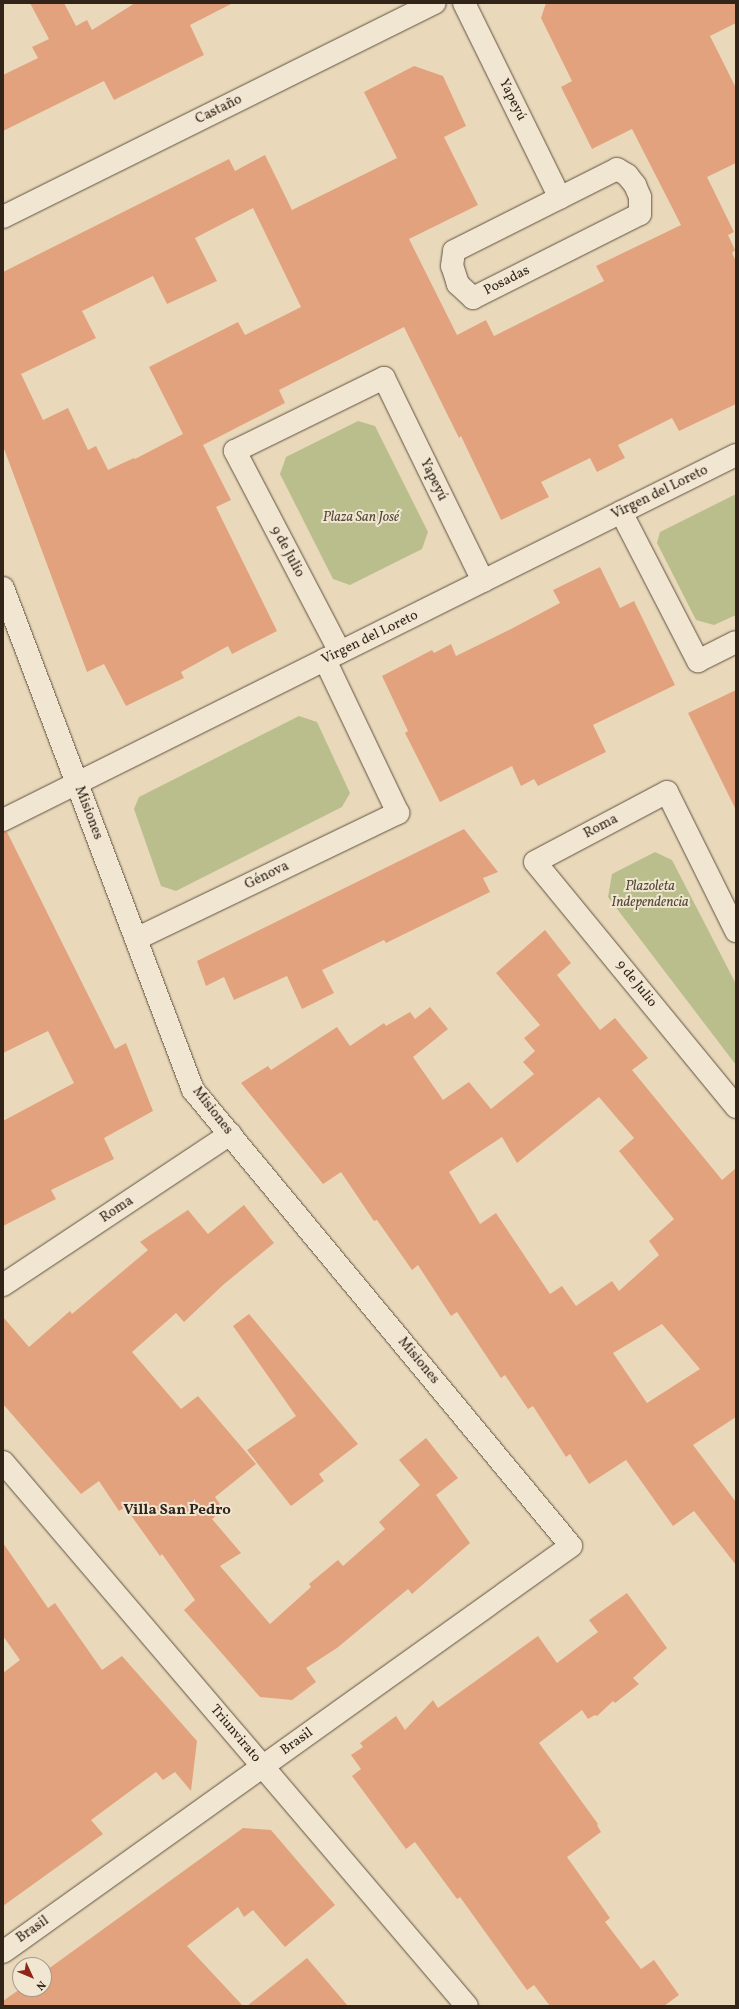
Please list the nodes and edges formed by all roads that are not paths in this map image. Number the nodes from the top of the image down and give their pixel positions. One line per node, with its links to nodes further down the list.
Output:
1 (434, 3): 4 (street, Castaño)
2 (464, 3): 3 (street, Yapeyú)
3 (560, 198): 3 (street, Posadas)
4 (3, 217)
5 (384, 378): 8 (street, Yapeyú); 11 (street, 9 de Julio)
6 (736, 455): 7 (street, Virgen del Loreto)
7 (621, 512): 8 (street, Virgen del Loreto); 10 (street)
8 (483, 581): 11 (street, Virgen del Loreto)
9 (3, 588): 12 (street, Misiones)
10 (736, 642)
11 (332, 656): 12 (street, Virgen del Loreto); 13 (street, 9 de Julio)
12 (77, 783): 14 (street, Virgen del Loreto); 17 (street, Misiones)
13 (398, 813): 17 (street, Génova)
14 (3, 820)
15 (535, 862): 16 (street, Roma); 18 (street, 9 de Julio)
16 (736, 931)
17 (136, 939): 19 (street, Misiones)
18 (736, 1107)
19 (230, 1134): 20 (street, Roma); 22 (street, Misiones)
20 (3, 1285)
21 (3, 1462): 23 (street, Triunvirato)
22 (571, 1546): 23 (street, Brasil)
23 (263, 1767): 24 (street, Brasil); 25 (street, Triunvirato)
24 (3, 1952)
25 (466, 2006)

